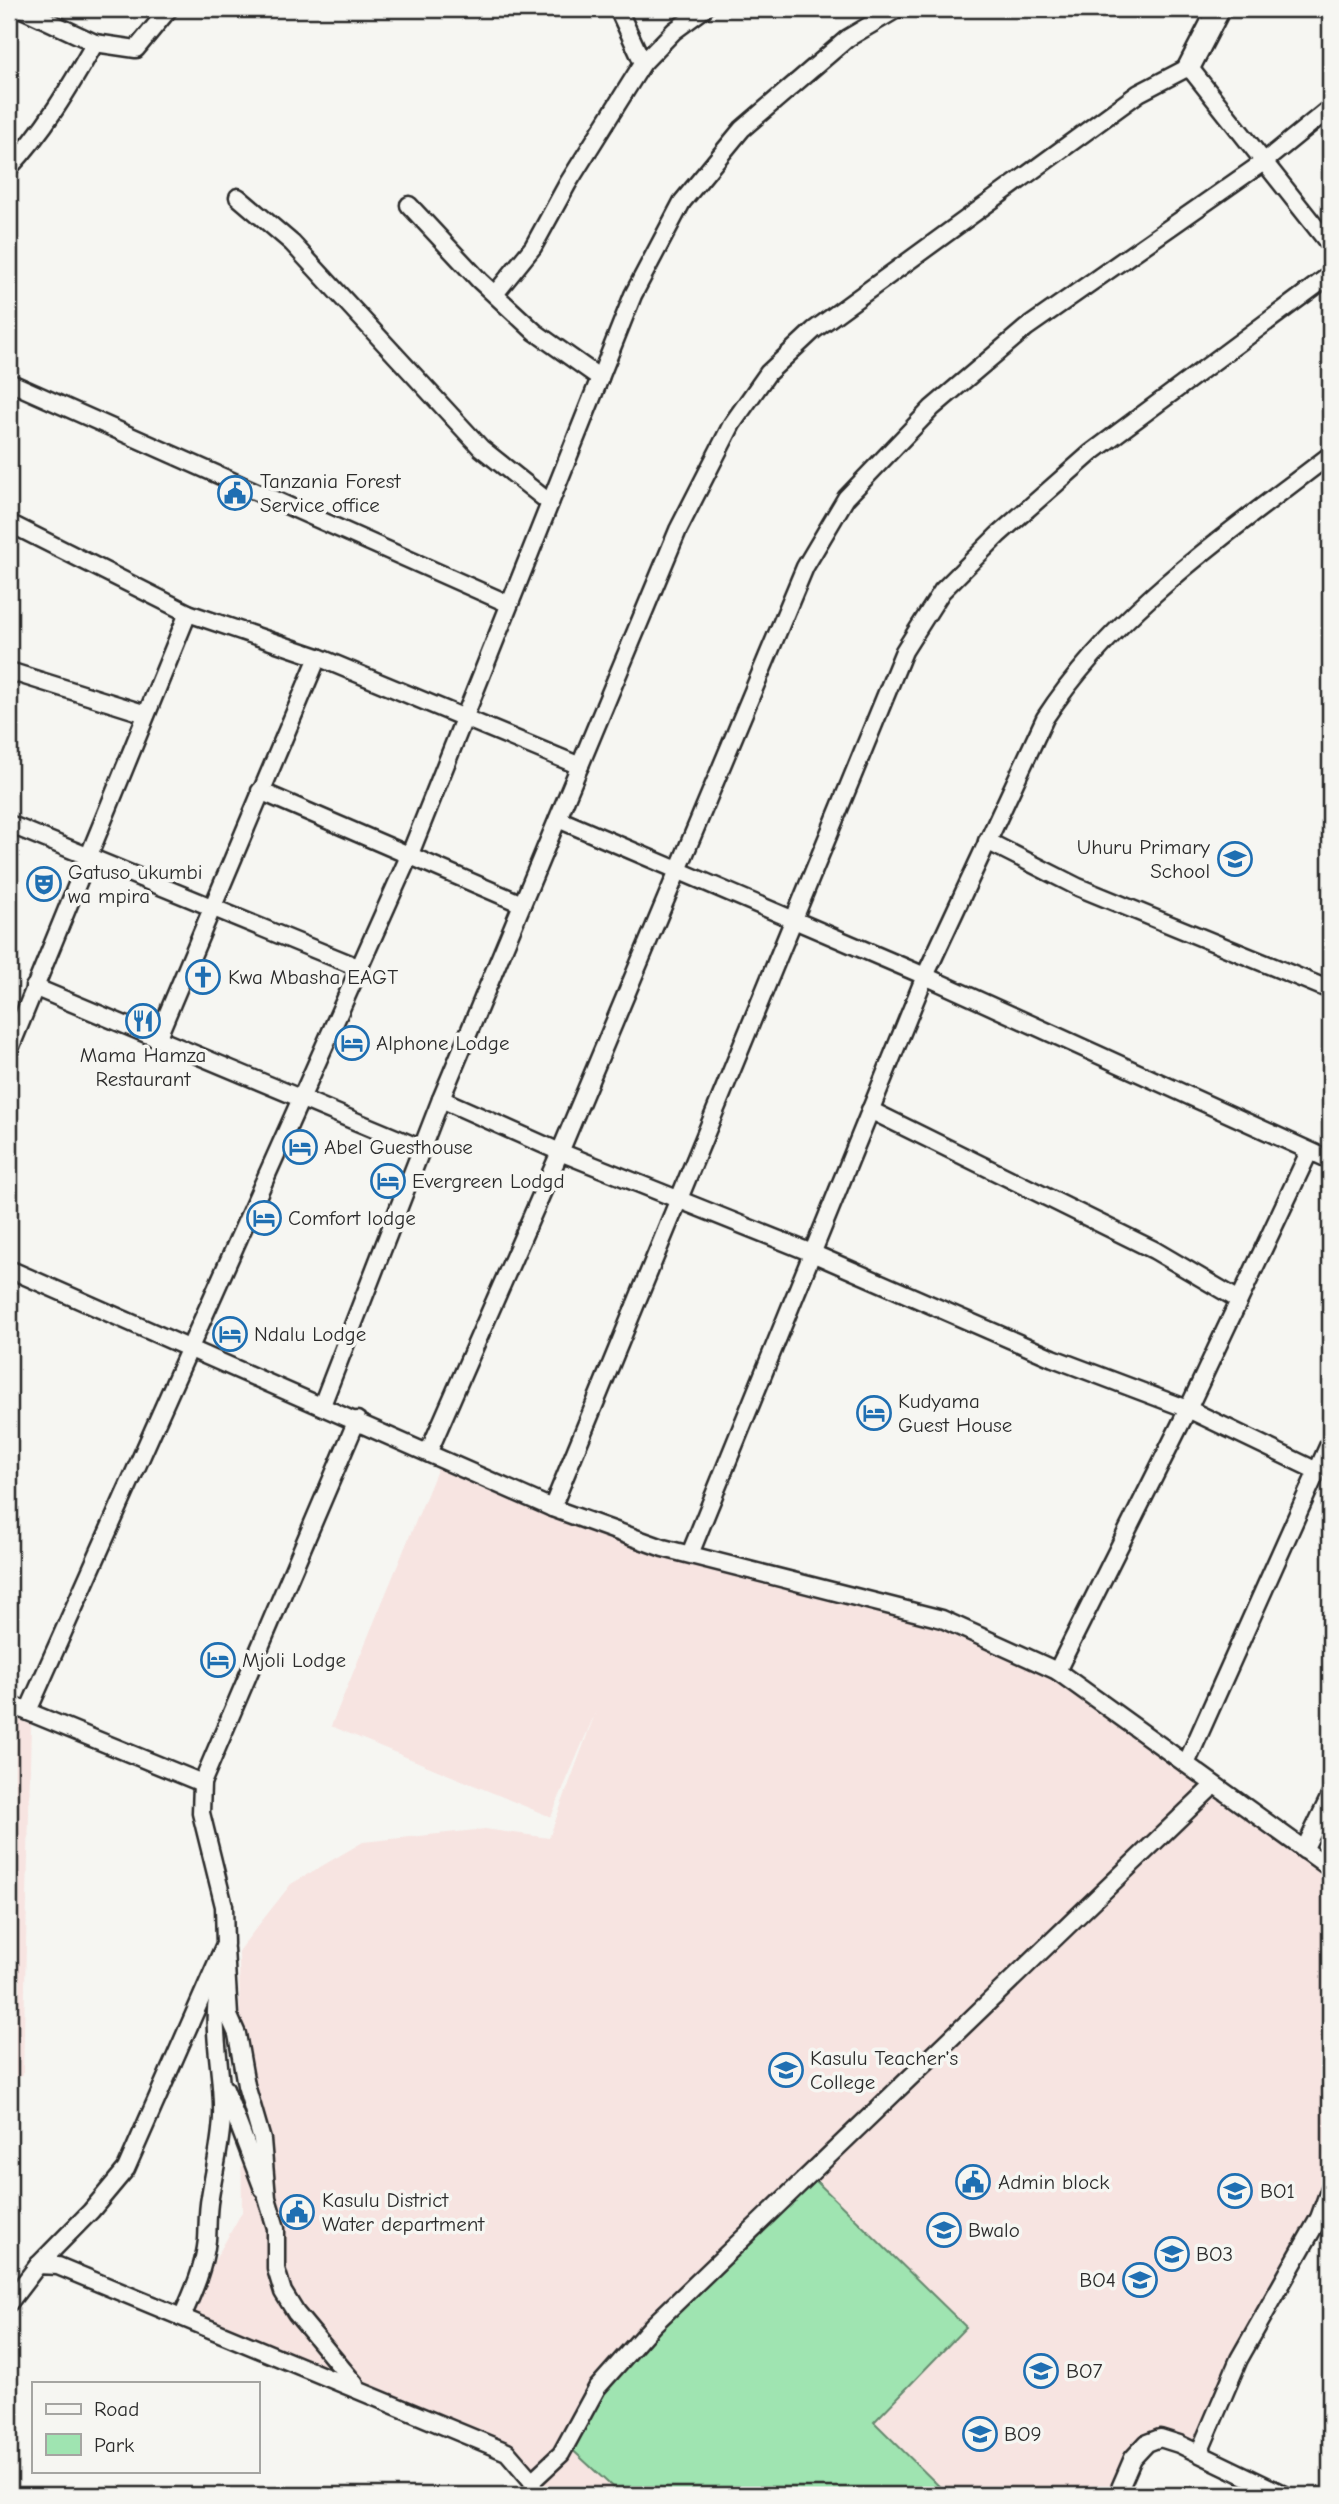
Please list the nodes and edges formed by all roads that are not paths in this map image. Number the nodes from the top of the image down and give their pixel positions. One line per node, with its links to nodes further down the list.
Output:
1 (22, 9): 7 (street)
2 (169, 9): 7 (street)
3 (618, 9): 8 (street)
4 (704, 9): 8 (street)
5 (897, 9): 18 (street)
6 (1219, 9): 9 (street)
7 (95, 43): 12 (street)
8 (643, 63): 17 (street)
9 (1189, 67): 11 (street); 29 (street)
10 (1330, 108): 11 (street)
11 (1265, 161): 15 (street); 36 (street)
12 (9, 168)
13 (238, 197): 21 (street)
14 (409, 205): 17 (street)
15 (1330, 245)
16 (1330, 275): 39 (street)
17 (495, 294): 18 (street)
18 (600, 378): 21 (street)
19 (9, 382): 23 (street)
20 (1330, 455): 33 (street)
21 (550, 503): 23 (street)
22 (9, 523): 24 (street)
23 (509, 604): 28 (street)
24 (188, 613): 25 (street); 27 (street)
25 (318, 657): 28 (street); 30 (street)
26 (9, 671): 27 (street)
27 (146, 714): 35 (street)
28 (463, 716): 29 (street); 34 (street)
29 (580, 766): 31 (street)
30 (260, 791): 34 (street); 38 (street)
31 (558, 819): 36 (street); 37 (street)
32 (9, 824): 35 (street)
33 (987, 841): 41 (street); 43 (street)
34 (410, 854): 37 (street); 40 (street)
35 (87, 856): 38 (street); 42 (street)
36 (678, 869): 39 (street); 50 (street)
37 (522, 904): 47 (street)
38 (211, 908): 40 (street); 44 (street)
39 (795, 919): 41 (street); 53 (street)
40 (360, 968): 46 (street)
41 (925, 976): 48 (street); 51 (street)
42 (34, 987): 44 (street); 45 (street)
43 (1330, 990)
44 (157, 1039): 46 (street)
45 (9, 1051)
46 (303, 1098): 49 (street); 57 (street)
47 (441, 1099): 49 (street); 50 (street)
48 (870, 1110): 54 (street); 56 (street)
49 (422, 1149): 58 (street)
50 (560, 1152): 53 (street); 62 (street)
51 (1310, 1152): 52 (street); 56 (street)
52 (1330, 1160)
53 (680, 1200): 54 (street); 64 (street)
54 (812, 1252): 59 (street); 65 (street)
55 (9, 1269): 57 (street)
56 (1240, 1300): 59 (street)
57 (193, 1347): 58 (street); 68 (street)
58 (322, 1405): 60 (street)
59 (1188, 1409): 63 (street); 66 (street)
60 (357, 1420): 62 (street); 70 (street)
61 (1330, 1442): 63 (street)
62 (429, 1451): 64 (street)
63 (1317, 1471): 69 (street)
64 (552, 1507): 65 (street)
65 (690, 1554): 66 (street)
66 (1057, 1671): 69 (street)
67 (9, 1704): 68 (street)
68 (28, 1711): 70 (street)
69 (1186, 1764): 71 (street)
70 (202, 1783): 75 (street)
71 (1214, 1785): 73 (street); 86 (street)
72 (1330, 1796): 73 (street)
73 (1304, 1850): 74 (street)
74 (1330, 1868)
75 (225, 1944): 76 (street); 81 (street)
76 (226, 1962): 77 (street); 79 (street)
77 (218, 2078): 79 (street); 83 (street)
78 (1330, 2188): 80 (street)
79 (267, 2197): 84 (street)
80 (1324, 2221): 85 (street)
81 (38, 2265): 82 (street); 83 (street)
82 (9, 2303)
83 (182, 2317): 84 (street)
84 (364, 2393): 86 (street)
85 (1199, 2453): 87 (street); 88 (street)
86 (533, 2488)
87 (1117, 2495)
88 (1285, 2495)

